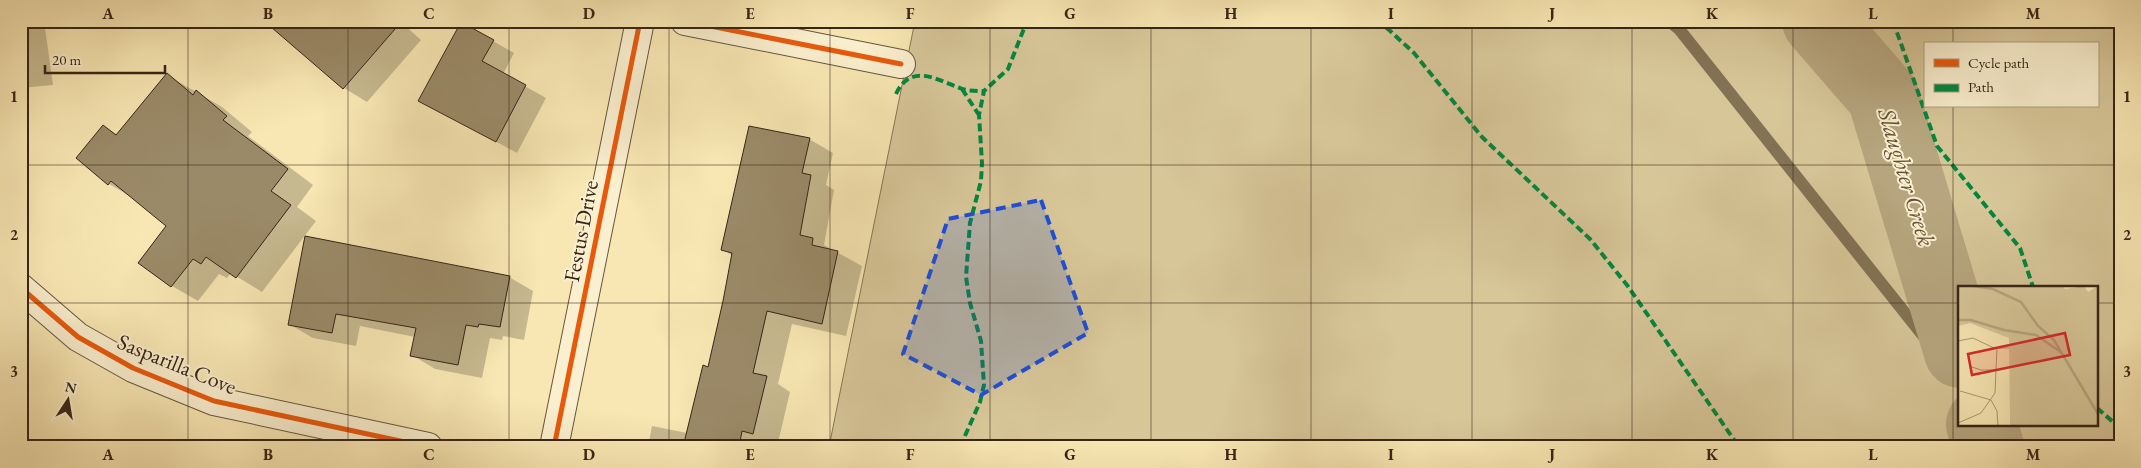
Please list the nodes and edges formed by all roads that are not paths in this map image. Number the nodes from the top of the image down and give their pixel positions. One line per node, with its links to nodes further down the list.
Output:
1 (640, 21): 6 (street, Festus Drive)
2 (685, 21): 3 (street)
3 (901, 64)
4 (21, 288): 5 (street, Sasparilla Cove)
5 (428, 447)
6 (554, 447)

